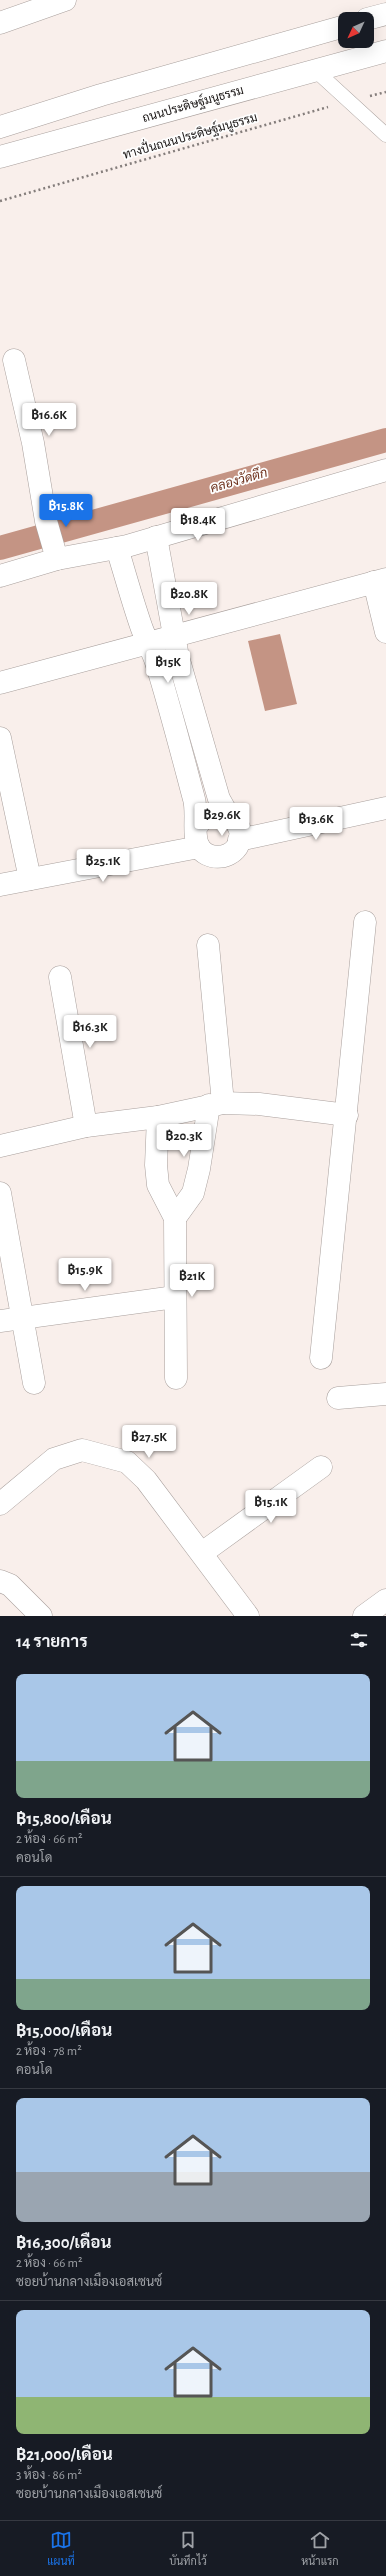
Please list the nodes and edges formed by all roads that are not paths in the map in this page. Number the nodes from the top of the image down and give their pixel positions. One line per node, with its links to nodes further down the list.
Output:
1 (65, 0): 4 (main road)
2 (386, 14): 3 (main road)
3 (374, 17)
4 (0, 23)
5 (338, 28): 8 (main road)
6 (386, 51): 7 (main road, ถนนประดิษฐ์มนูธรรม)
7 (315, 70): 9 (lane); 10 (main road, ถนนประดิษฐ์มนูธรรม)
8 (0, 127)
9 (386, 135)
10 (0, 157)
11 (14, 360): 15 (main road)
12 (386, 470): 13 (main road)
13 (156, 537): 14 (main road); 19 (main road)
14 (117, 548): 15 (main road); 20 (main road)
15 (55, 551): 16 (main road)
16 (0, 576)
17 (380, 581): 18 (main road); 19 (main road)
18 (386, 632)
19 (175, 637): 20 (main road); 24 (main road)
20 (149, 644): 21 (main road); 25 (main road)
21 (0, 684)
22 (0, 738): 28 (main road)
23 (386, 808): 26 (main road)
24 (228, 815): 25 (main road); 26 (main road)
25 (197, 826): 27 (main road)
26 (239, 840): 27 (main road)
27 (199, 847): 28 (main road)
28 (30, 879): 29 (main road)
29 (0, 885)
30 (366, 922): 34 (main road)
31 (208, 945): 33 (main road)
32 (60, 977): 36 (main road)
33 (216, 1104): 34 (main road); 35 (main road); 39 (main road)
34 (346, 1115): 43 (main road)
35 (158, 1117): 36 (main road); 39 (main road)
36 (86, 1126): 37 (main road)
37 (0, 1146)
38 (0, 1193): 41 (main road)
39 (175, 1218): 40 (main road)
40 (175, 1297): 41 (main road); 44 (main road)
41 (23, 1317): 42 (main road); 45 (main road)
42 (0, 1321)
43 (321, 1358)
44 (176, 1378)
45 (34, 1383)
46 (386, 1394): 47 (main road)
47 (338, 1398)
48 (321, 1467): 50 (main road)
49 (0, 1504): 50 (main road)
50 (202, 1553): 54 (main road)
51 (0, 1581): 53 (main road)
52 (386, 1600): 55 (main road)
53 (41, 1616)
54 (248, 1616)
55 (364, 1616)

